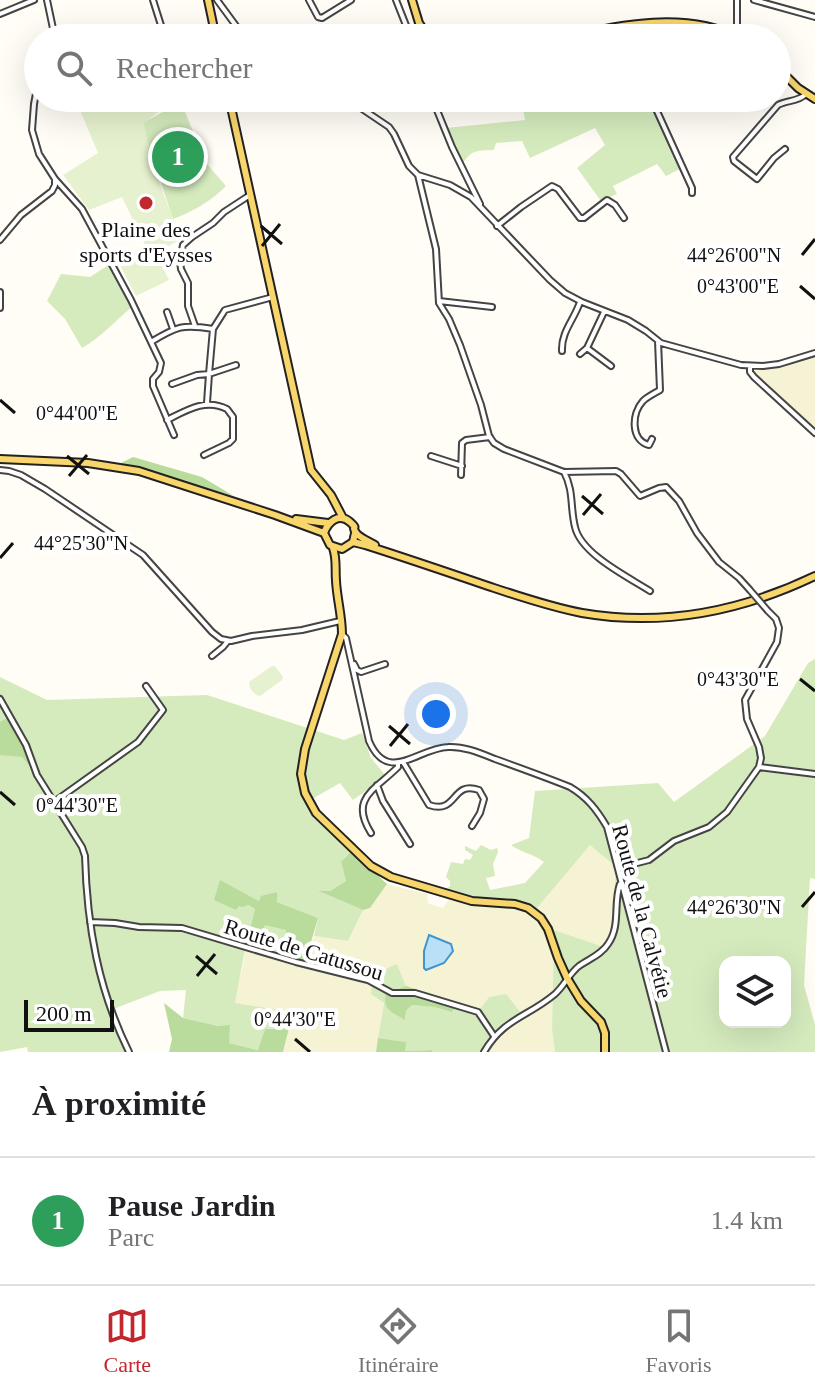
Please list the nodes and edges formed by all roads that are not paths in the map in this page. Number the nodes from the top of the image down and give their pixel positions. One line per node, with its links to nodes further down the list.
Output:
1 (34, 0): 13 (street)
2 (47, 0): 16 (street)
3 (153, 0): 17 (street)
4 (208, 0): 18 (main road)
5 (217, 0): 19 (street)
6 (309, 0): 7 (street)
7 (351, 0)
8 (396, 0): 14 (street)
9 (412, 0): 12 (main road)
10 (737, 0): 24 (street)
11 (754, 0): 15 (street)
12 (414, 10): 14 (street); 21 (main road)
13 (0, 14)
14 (403, 17): 20 (street)
15 (815, 17)
16 (52, 24)
17 (161, 24)
18 (213, 24)
19 (235, 24)
20 (406, 24)
21 (420, 24)
22 (651, 24): 23 (main road)
23 (691, 24)
24 (738, 24)
25 (791, 82): 26 (main road)
26 (806, 94): 27 (main road); 28 (street)
27 (815, 99)
28 (791, 101)
29 (34, 112): 37 (street)
30 (232, 112): 39 (main road)
31 (367, 112): 36 (street)
32 (438, 112): 40 (street)
33 (658, 112): 38 (street)
34 (772, 112): 35 (street)
35 (785, 149)
36 (418, 175): 40 (street); 46 (street)
37 (55, 179): 43 (street); 56 (street)
38 (692, 193)
39 (250, 195): 45 (main road); 52 (street)
40 (481, 206): 42 (street)
41 (624, 218): 42 (street)
42 (497, 226): 47 (street)
43 (0, 240)
44 (0, 292): 49 (street)
45 (273, 297): 54 (street); 81 (main road)
46 (438, 301): 48 (street); 72 (street)
47 (580, 301): 51 (street); 58 (street)
48 (492, 307)
49 (0, 308)
50 (167, 312): 53 (street)
51 (604, 312): 55 (street); 57 (street)
52 (195, 326): 53 (street); 54 (street)
53 (173, 329): 56 (street)
54 (213, 329): 61 (street)
55 (658, 341): 64 (street); 73 (street)
56 (151, 342): 69 (street)
57 (587, 348): 60 (street); 63 (street)
58 (562, 351)
59 (815, 353): 64 (street)
60 (580, 354)
61 (210, 365): 65 (street); 66 (street)
62 (236, 365): 65 (street)
63 (611, 366)
64 (750, 366): 70 (street)
65 (218, 370): 66 (street)
66 (209, 374): 67 (street); 68 (street)
67 (172, 384)
68 (207, 404): 69 (street); 74 (street)
69 (167, 420): 71 (street)
70 (815, 433)
71 (174, 435)
72 (490, 437): 77 (street); 79 (street)
73 (652, 439)
74 (204, 455)
75 (431, 456): 77 (street)
76 (0, 459): 82 (main road)
77 (462, 466): 80 (street)
78 (0, 470): 96 (street)
79 (564, 472): 92 (street); 103 (street, bridge)
80 (461, 475)
81 (331, 495): 83 (main road); 84 (main road)
82 (275, 515): 84 (main road); 85 (main road)
83 (343, 518): 84 (main road); 86 (main road)
84 (330, 522): 85 (main road)
85 (324, 533): 88 (main road)
86 (355, 533): 87 (main road); 90 (main road)
87 (353, 542): 89 (main road); 90 (main road)
88 (333, 548): 89 (main road); 93 (main road)
89 (346, 548): 93 (main road)
90 (388, 552): 91 (main road)
91 (815, 576)
92 (650, 591)
93 (338, 593): 94 (main road)
94 (342, 620): 95 (main road); 96 (street)
95 (342, 634): 98 (street); 113 (main road)
96 (228, 641): 97 (street)
97 (212, 656)
98 (352, 663): 99 (street); 102 (street)
99 (385, 664)
100 (146, 686): 106 (street)
101 (0, 699): 106 (street)
102 (400, 763): 105 (street); 107 (street); 110 (street, Route de la Calvétie)
103 (759, 767): 104 (street); 110 (street)
104 (815, 774)
105 (377, 785): 108 (street); 109 (street)
106 (54, 802): 112 (street)
107 (472, 826)
108 (371, 833)
109 (410, 844)
110 (618, 868): 111 (street, Route de la Calvétie)
111 (622, 883): 113 (street); 118 (street, Route de la Calvétie)
112 (90, 922): 114 (street, Route de Catussou); 115 (street)
113 (567, 978): 114 (street); 117 (main road)
114 (494, 1036): 116 (street)
115 (129, 1052)
116 (484, 1052)
117 (605, 1052)
118 (666, 1052)

